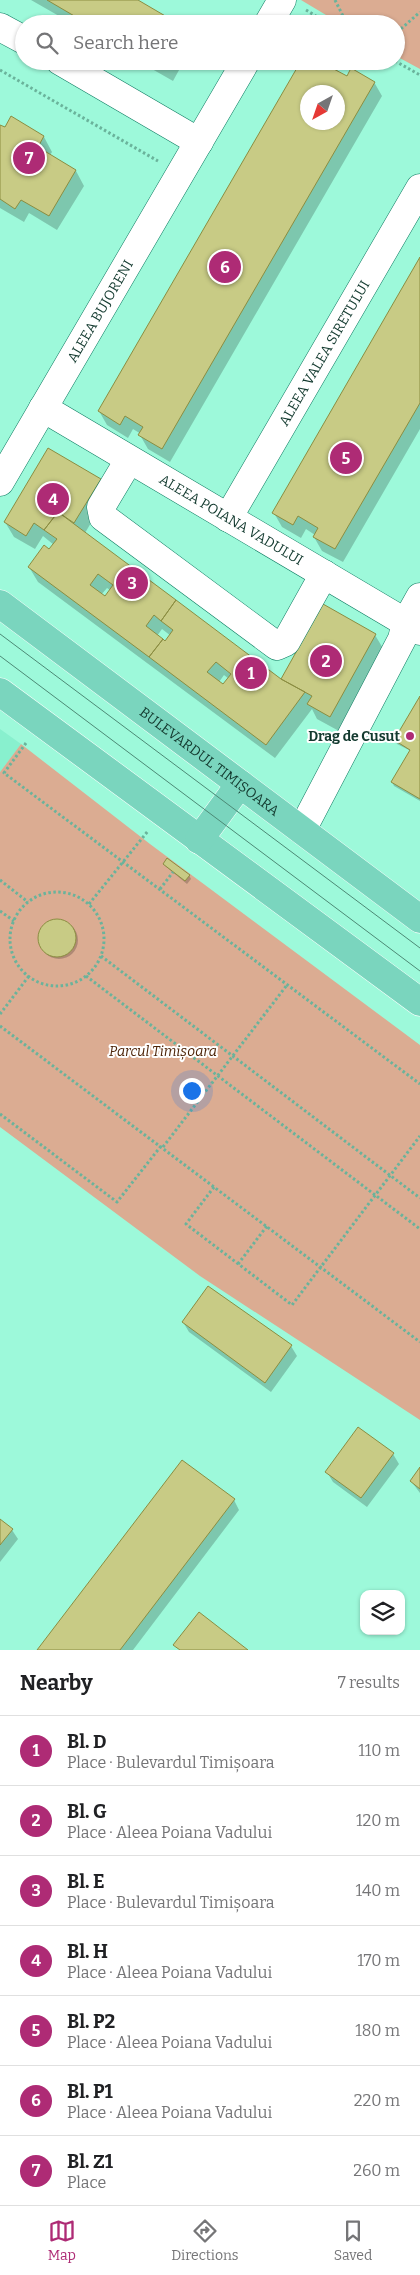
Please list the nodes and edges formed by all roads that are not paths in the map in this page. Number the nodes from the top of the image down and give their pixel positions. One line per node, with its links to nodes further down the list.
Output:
1 (293, 5): 2 (street)
2 (280, 15)
3 (0, 27): 4 (street)
4 (15, 35)
5 (75, 70): 7 (street)
6 (241, 70): 7 (street, ALEEA BUJORENI)
7 (199, 142): 9 (street, ALEEA BUJORENI)
8 (420, 188): 12 (street, ALEEA VALEA SIRETULUI)
9 (43, 408): 10 (street, ALEEA POIANA VADULUI); 11 (street, ALEEA BUJORENI)
10 (130, 460): 12 (street, ALEEA POIANA VADULUI); 13 (street)
11 (0, 482)
12 (228, 518): 13 (street, ALEEA POIANA VADULUI)
13 (324, 574): 16 (street, ALEEA POIANA VADULUI)
14 (420, 597): 16 (street)
15 (0, 604): 18 (main road, BULEVARDUL TIMIȘOARA)
16 (413, 626): 19 (street)
17 (0, 692): 20 (main road)
18 (240, 784): 19 (main road, BULEVARDUL TIMIȘOARA); 20 (main road)
19 (302, 830): 21 (main road, BULEVARDUL TIMIȘOARA)
20 (199, 840): 22 (main road)
21 (420, 919)
22 (420, 1002)

